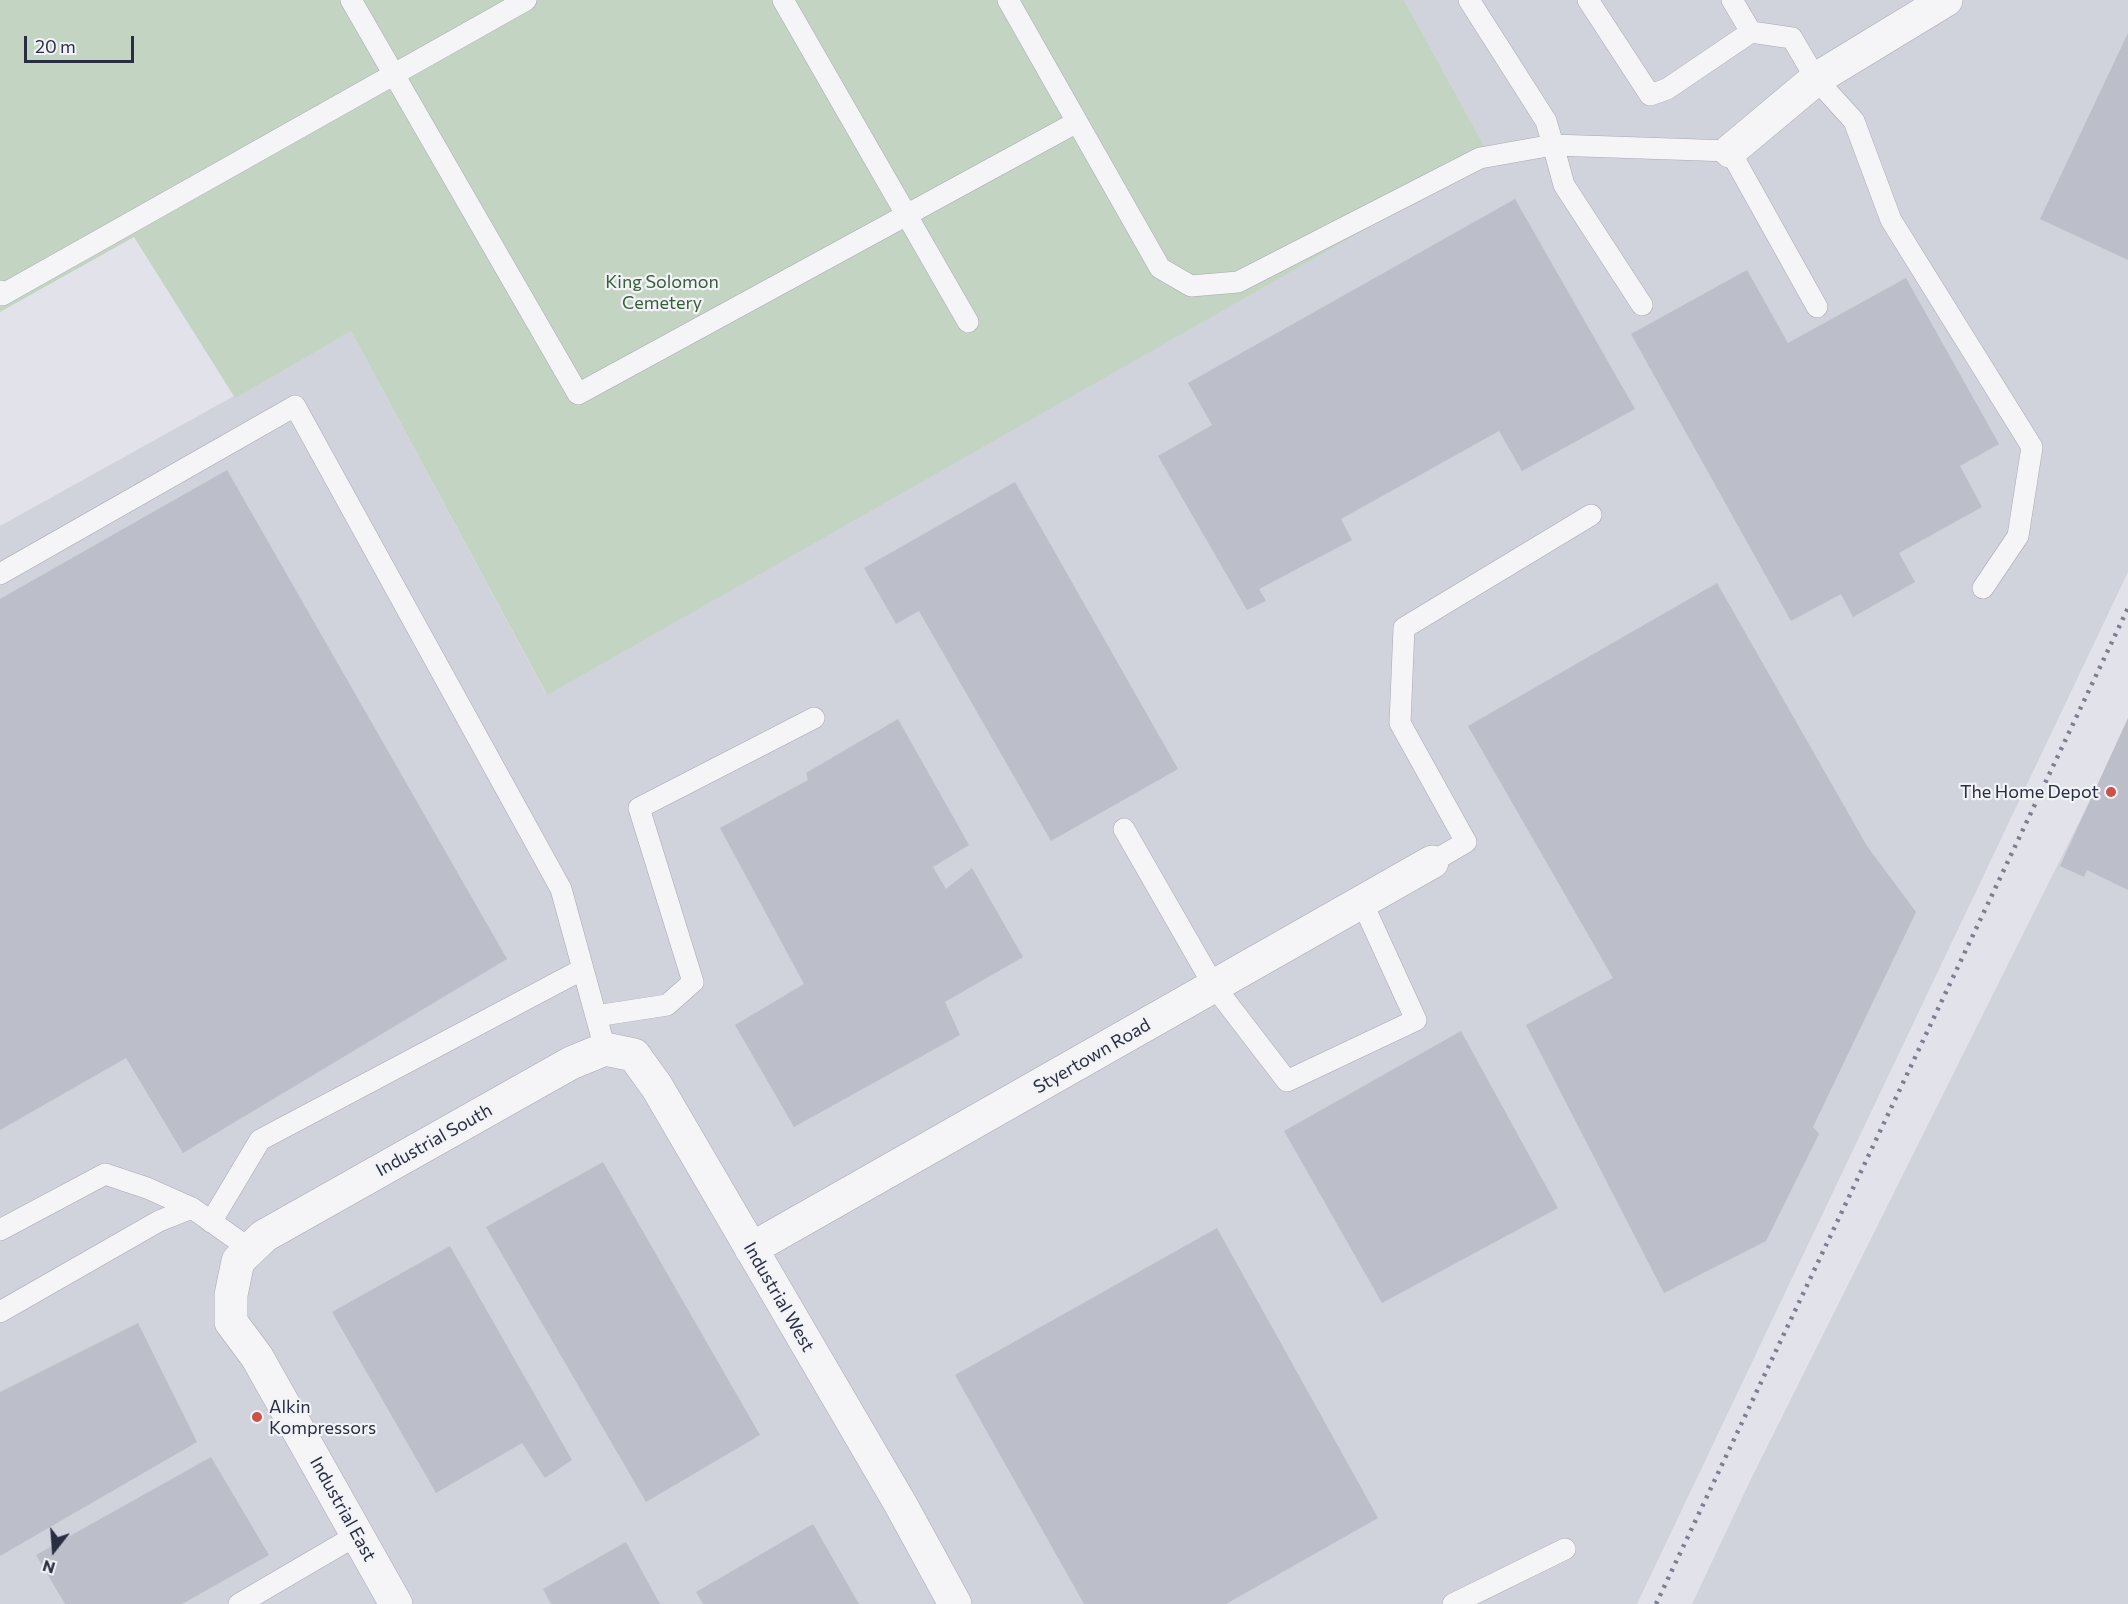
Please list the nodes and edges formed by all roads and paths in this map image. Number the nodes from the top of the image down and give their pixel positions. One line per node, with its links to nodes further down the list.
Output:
1 (351, 0): 10 (lane)
2 (526, 0): 10 (lane)
3 (783, 0): 15 (lane)
4 (1008, 0): 12 (lane)
5 (1469, 0): 13 (lane)
6 (1588, 0): 9 (lane)
7 (1732, 0): 9 (lane)
8 (1946, 0): 11 (street)
9 (1751, 32): 11 (lane)
10 (394, 75): 15 (lane); 16 (lane)
11 (1816, 79): 14 (street); 22 (lane)
12 (1077, 122): 13 (lane); 15 (lane)
13 (1553, 145): 14 (lane); 17 (lane)
14 (1730, 151): 18 (lane)
15 (906, 216): 19 (lane)
16 (0, 291)
17 (1642, 305)
18 (1816, 308)
19 (968, 322)
20 (1590, 515): 25 (lane)
21 (0, 574): 27 (lane)
22 (1983, 588)
23 (814, 718): 29 (lane)
24 (1124, 830): 28 (lane)
25 (1432, 862): 26 (street, Styertown Road)
26 (1362, 902): 28 (street, Styertown Road); 28 (lane)
27 (583, 969): 29 (lane); 33 (lane)
28 (1214, 986): 35 (street, Styertown Road)
29 (596, 1016): 30 (lane)
30 (605, 1049): 32 (street, Industrial South); 35 (street, Industrial West)
31 (192, 1208): 33 (lane); 34 (lane); 37 (lane)
32 (303, 1214): 36 (street, Industrial East)
33 (211, 1222): 36 (lane)
34 (0, 1230)
35 (751, 1249): 42 (street, Industrial West)
36 (250, 1250): 38 (street, Industrial East)
37 (0, 1312)
38 (357, 1535): 40 (lane); 41 (street, Industrial East)
39 (1565, 1549): 43 (lane)
40 (239, 1604)
41 (396, 1604)
42 (955, 1604)
43 (1453, 1604)

